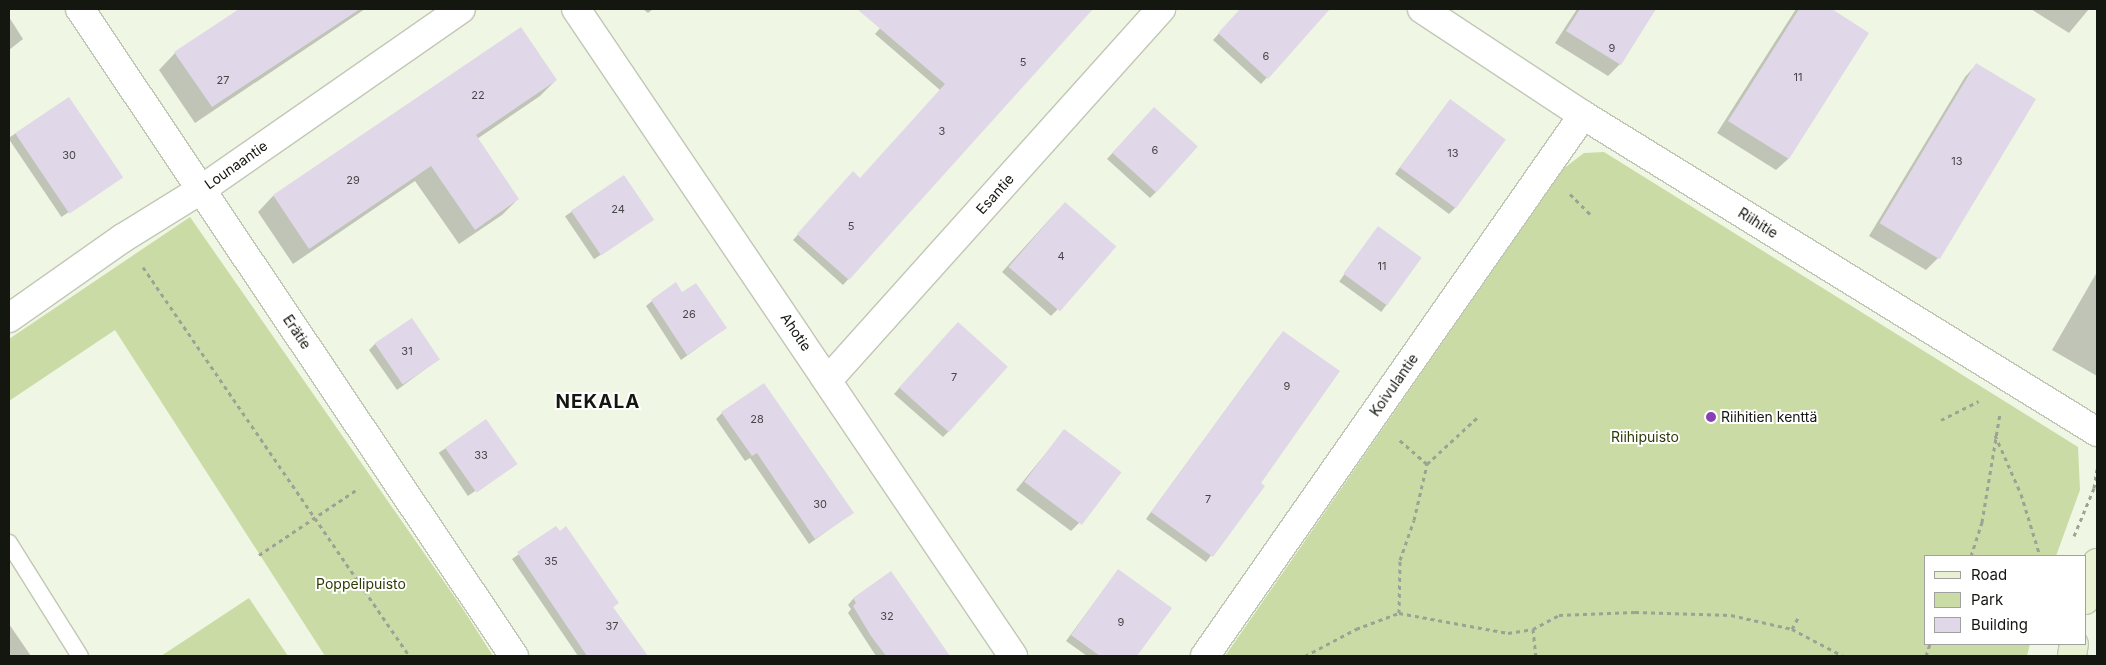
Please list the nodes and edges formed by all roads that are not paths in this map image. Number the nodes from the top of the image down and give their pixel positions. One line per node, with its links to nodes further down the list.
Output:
1 (80, 9): 7 (street, Erätie)
2 (461, 9): 7 (street, Lounaantie)
3 (576, 9): 9 (street, Ahotie)
4 (1161, 9): 9 (street, Esantie)
5 (1422, 9): 6 (street, Riihitie)
6 (1583, 115): 10 (street, Riihitie); 17 (street, Koivulantie)
7 (202, 189): 8 (street, Lounaantie); 15 (street, Erätie)
8 (9, 318)
9 (828, 380): 16 (street, Ahotie)
10 (2097, 432)
11 (9, 544): 14 (lane)
12 (2097, 563): 13 (main road)
13 (2086, 597)
14 (80, 656)
15 (514, 656)
16 (1013, 656)
17 (1205, 656)

